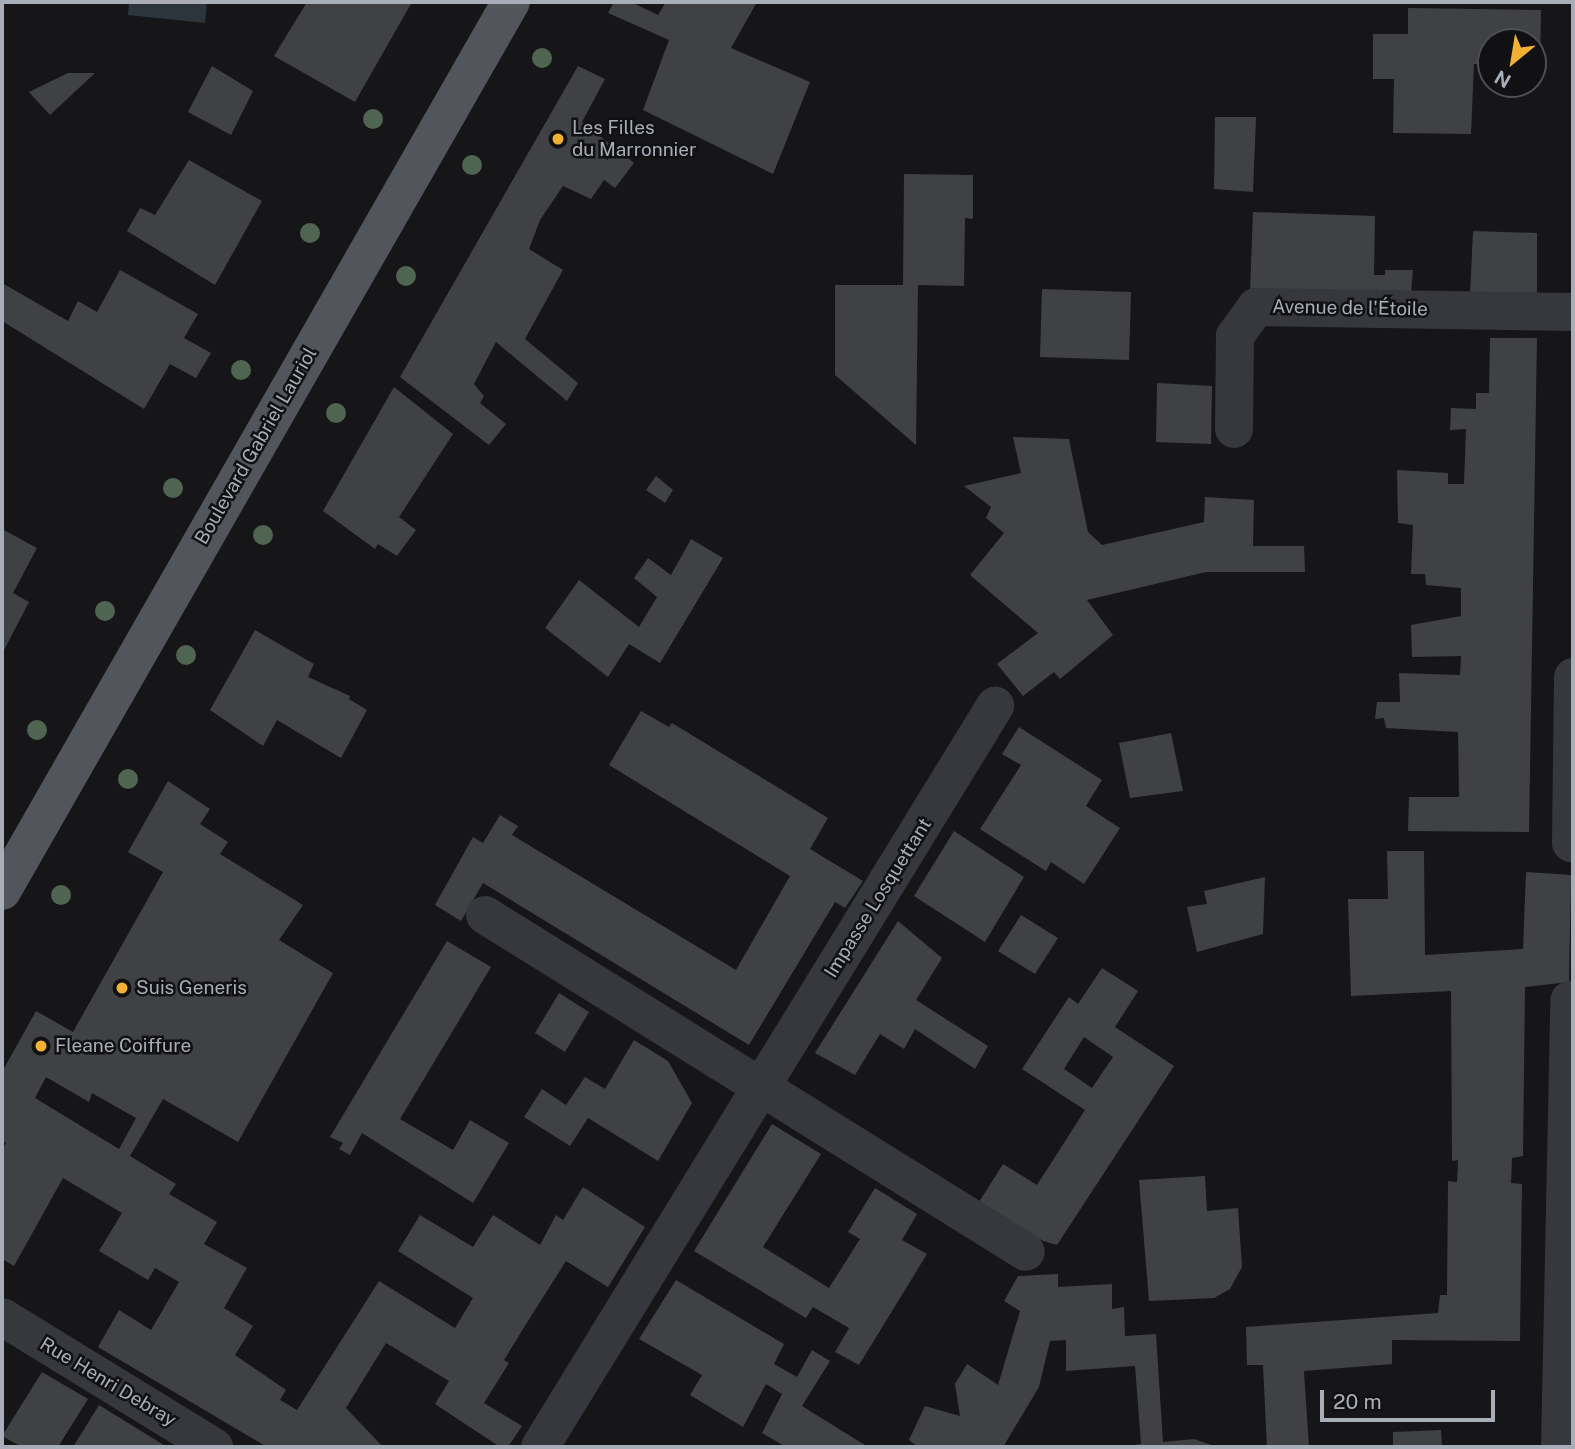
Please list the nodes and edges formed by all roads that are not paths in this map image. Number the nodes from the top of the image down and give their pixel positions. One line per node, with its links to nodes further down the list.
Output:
1 (511, 2): 7 (main road, Boulevard Gabriel Lauriol)
2 (1573, 313): 3 (street, Avenue de l'Étoile)
3 (1234, 429)
4 (1573, 677): 6 (street)
5 (995, 706): 10 (street, Impasse Losquettant)
6 (1571, 843)
7 (2, 891)
8 (485, 915): 10 (street)
9 (1569, 1000): 15 (street)
10 (760, 1089): 11 (street); 14 (street, Impasse Losquettant)
11 (1026, 1252)
12 (2, 1317): 13 (street, Rue Henri Debray)
13 (214, 1447)
14 (540, 1447)
15 (1560, 1447)

